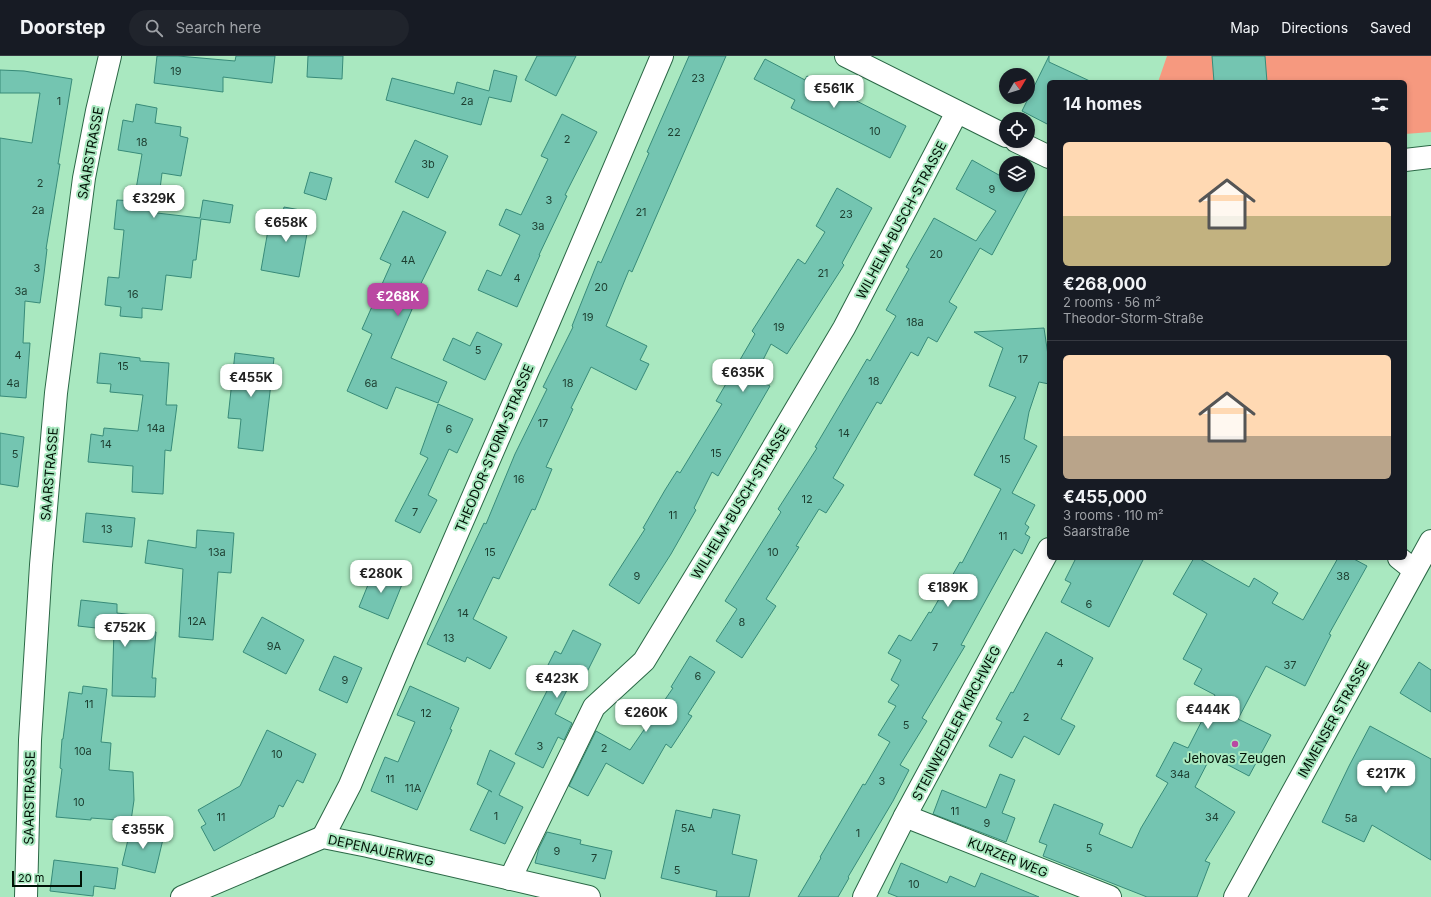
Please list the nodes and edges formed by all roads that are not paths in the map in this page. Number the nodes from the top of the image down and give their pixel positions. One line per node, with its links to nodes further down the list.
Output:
1 (110, 56): 16 (street, SAARSTRASSE)
2 (662, 56): 14 (street, THEODOR-STORM-STRASSE)
3 (846, 56): 4 (street)
4 (957, 112): 5 (street); 15 (street, WILHELM-BUSCH-STRASSE)
5 (999, 133)
6 (1030, 148): 7 (street)
7 (1047, 156)
8 (1431, 157): 9 (street)
9 (1407, 160)
10 (1431, 541): 12 (street, IMMENSER STRASSE)
11 (1047, 553): 13 (street, STEINWEDELER KIRCHWEG)
12 (1407, 564): 21 (street, IMMENSER STRASSE)
13 (905, 816): 19 (street, STEINWEDELER KIRCHWEG); 20 (street, KURZER WEG)
14 (323, 838): 15 (street, DEPENAUERWEG); 17 (street, DEPENAUERWEG)
15 (510, 879): 18 (street, DEPENAUERWEG)
16 (26, 897)
17 (182, 897)
18 (589, 897)
19 (864, 897)
20 (1110, 897)
21 (1235, 897)

